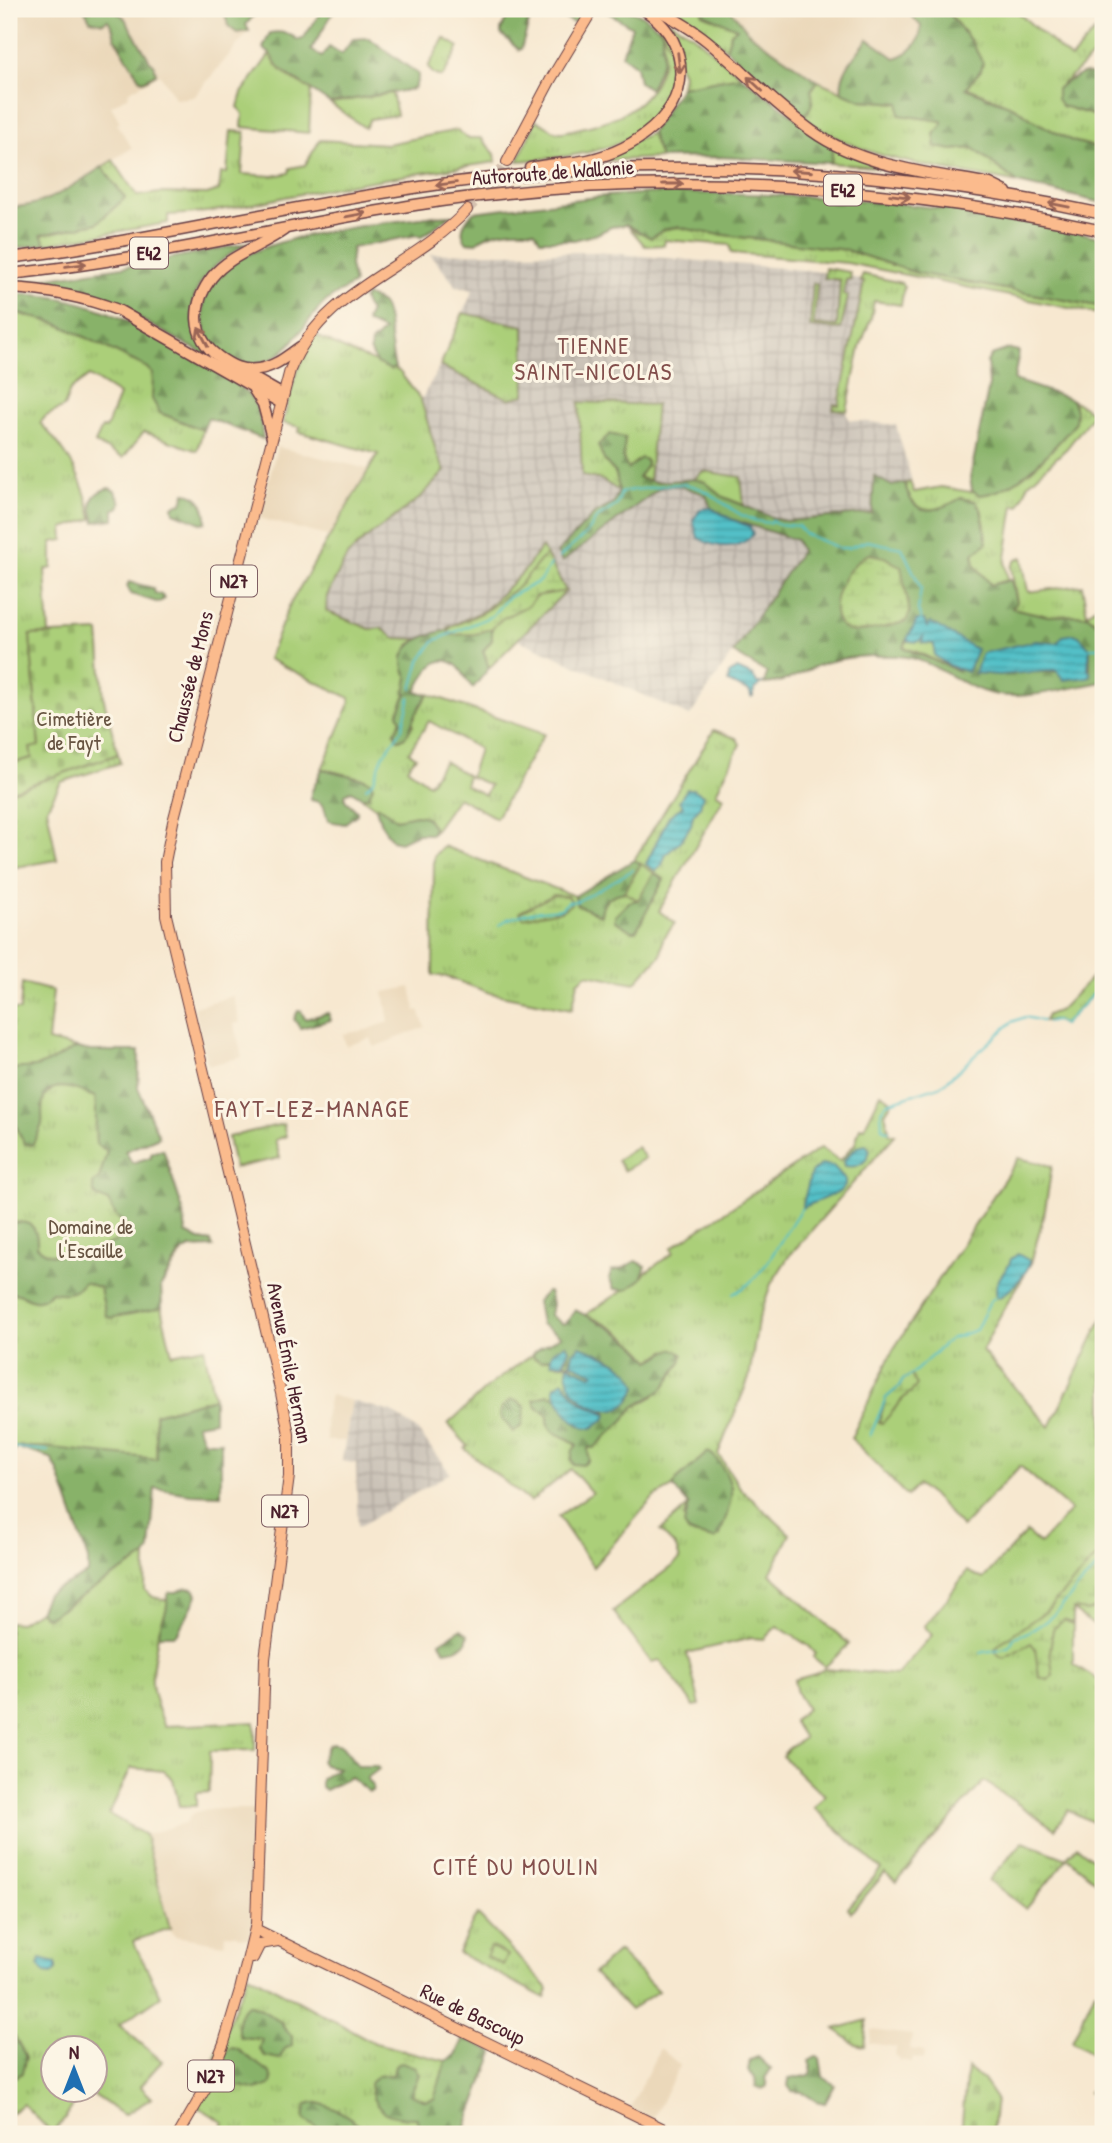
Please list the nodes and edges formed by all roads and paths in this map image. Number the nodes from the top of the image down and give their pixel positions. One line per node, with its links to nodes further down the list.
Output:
1 (593, 9): 4 (main road)
2 (643, 9): 5 (highway, one-way to 5)
3 (656, 9): 6 (highway, one-way to 3)
4 (507, 162)
5 (513, 176): 6 (highway, Autoroute de Wallonie / E42, one-way to 5); 11 (highway, Autoroute de Wallonie / E42, one-way to 11)
6 (1015, 196): 8 (highway, Autoroute de Wallonie / E42, one-way to 6)
7 (467, 210): 14 (main road, N27)
8 (1103, 214)
9 (289, 227): 10 (highway, Autoroute de Wallonie / E42, one-way to 10); 12 (highway, Autoroute de Wallonie / E42, one-way to 9); 15 (highway, one-way to 9)
10 (1103, 231)
11 (9, 258)
12 (9, 274)
13 (9, 288): 16 (highway)
14 (300, 346): 15 (highway); 17 (main road, N27)
15 (234, 368): 17 (highway)
16 (252, 387): 17 (highway); 18 (highway)
17 (282, 399): 18 (main road, N27)
18 (272, 438): 19 (main road, Chaussée de Mons / N27)
19 (187, 764): 20 (main road, Avenue Émile Herman / N27)
20 (255, 1929): 21 (main road, Rue de Bascoup); 22 (main road, Avenue Émile Herman / N27)
21 (282, 1942): 22 (main road); 24 (main road, Rue de Bascoup)
22 (233, 2014): 23 (main road, Avenue Émile Herman / N27)
23 (179, 2134)
24 (674, 2134)

